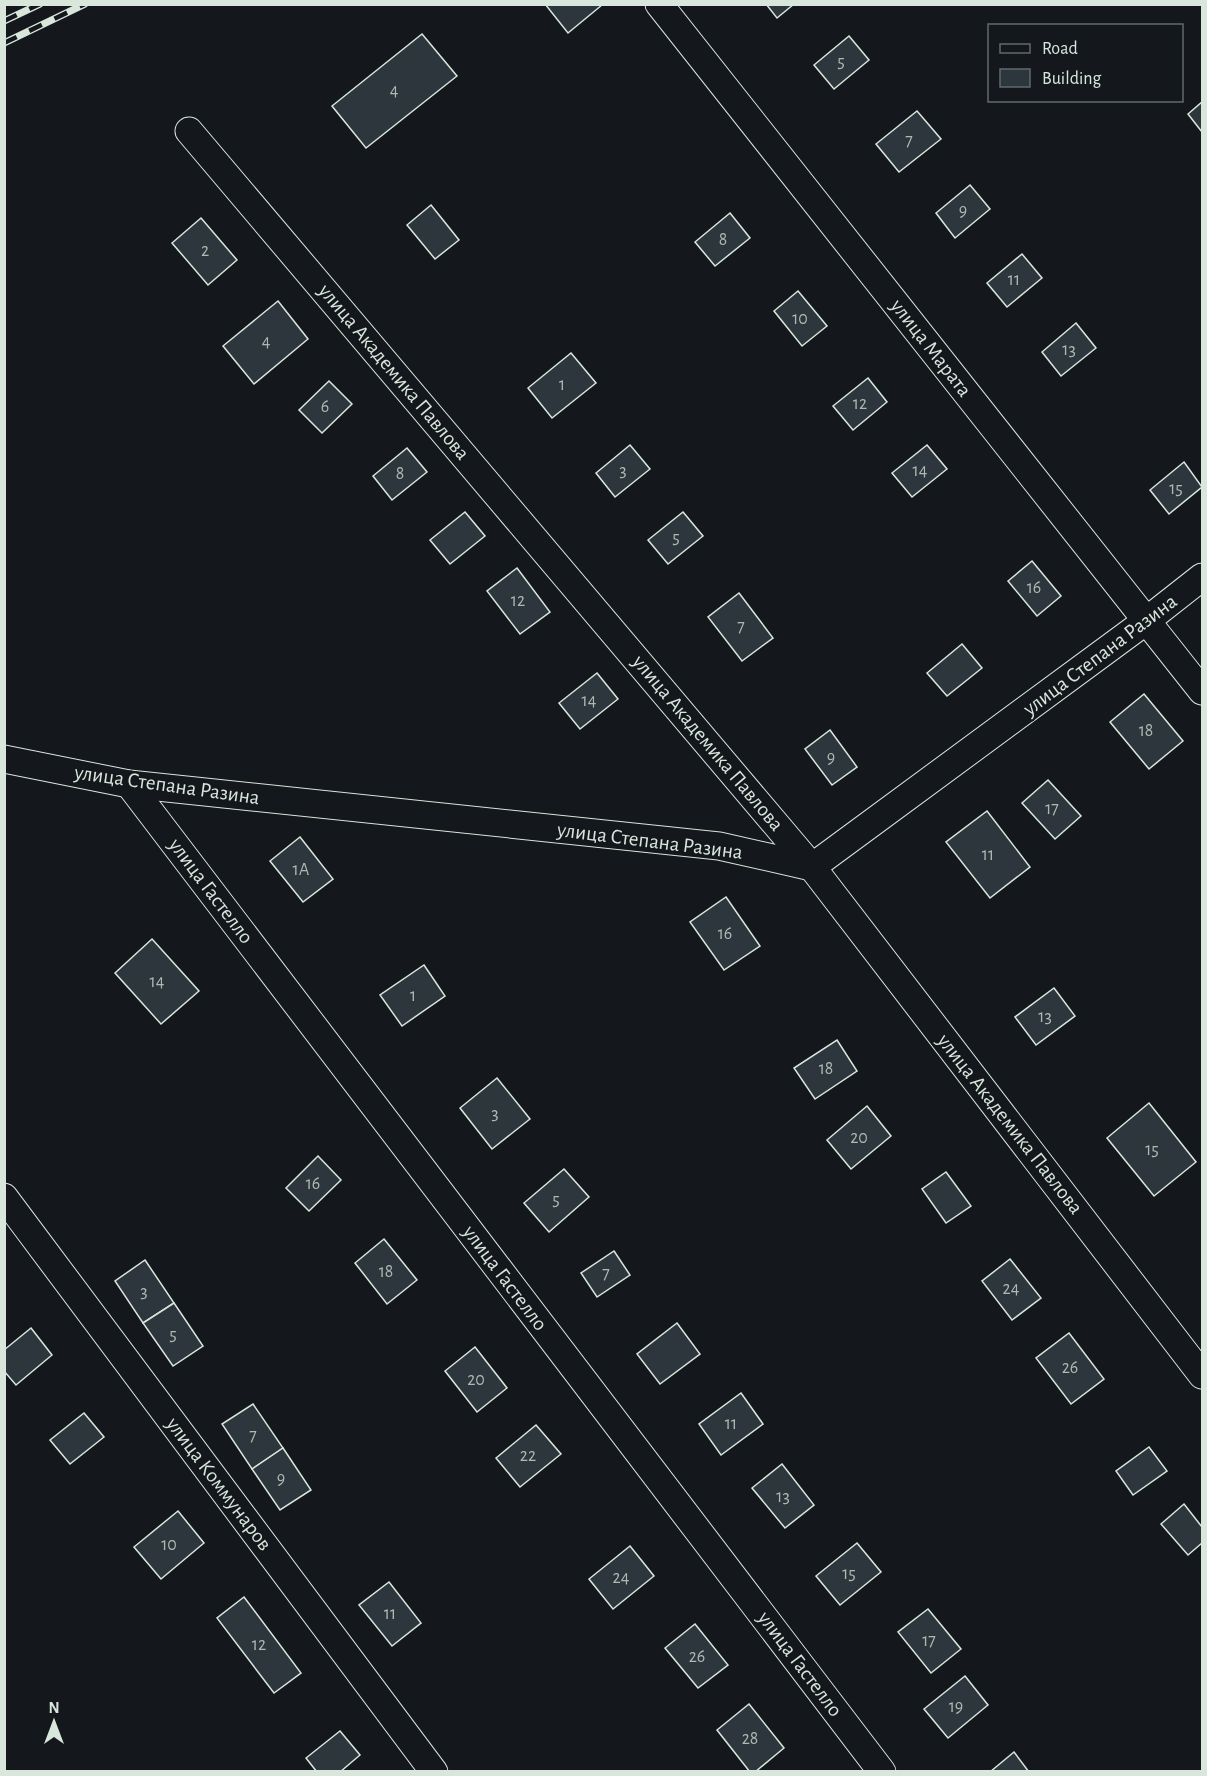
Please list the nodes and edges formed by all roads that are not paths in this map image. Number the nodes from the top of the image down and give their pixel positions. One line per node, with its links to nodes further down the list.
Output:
1 (659, 4): 4 (street, улица Марата)
2 (189, 131): 8 (street, улица Академика Павлова)
3 (1203, 577): 4 (street, улица Степана Разина)
4 (1146, 621): 5 (street, улица Марата); 8 (street, улица Степана Разина)
5 (1203, 691)
6 (4, 759): 7 (street, улица Степана Разина)
7 (129, 784): 8 (street, улица Степана Разина); 12 (street, улица Гастелло)
8 (812, 867): 10 (street, улица Академика Павлова)
9 (4, 1197): 11 (street, улица Коммунаров)
10 (1203, 1375)
11 (434, 1772)
12 (882, 1772)

